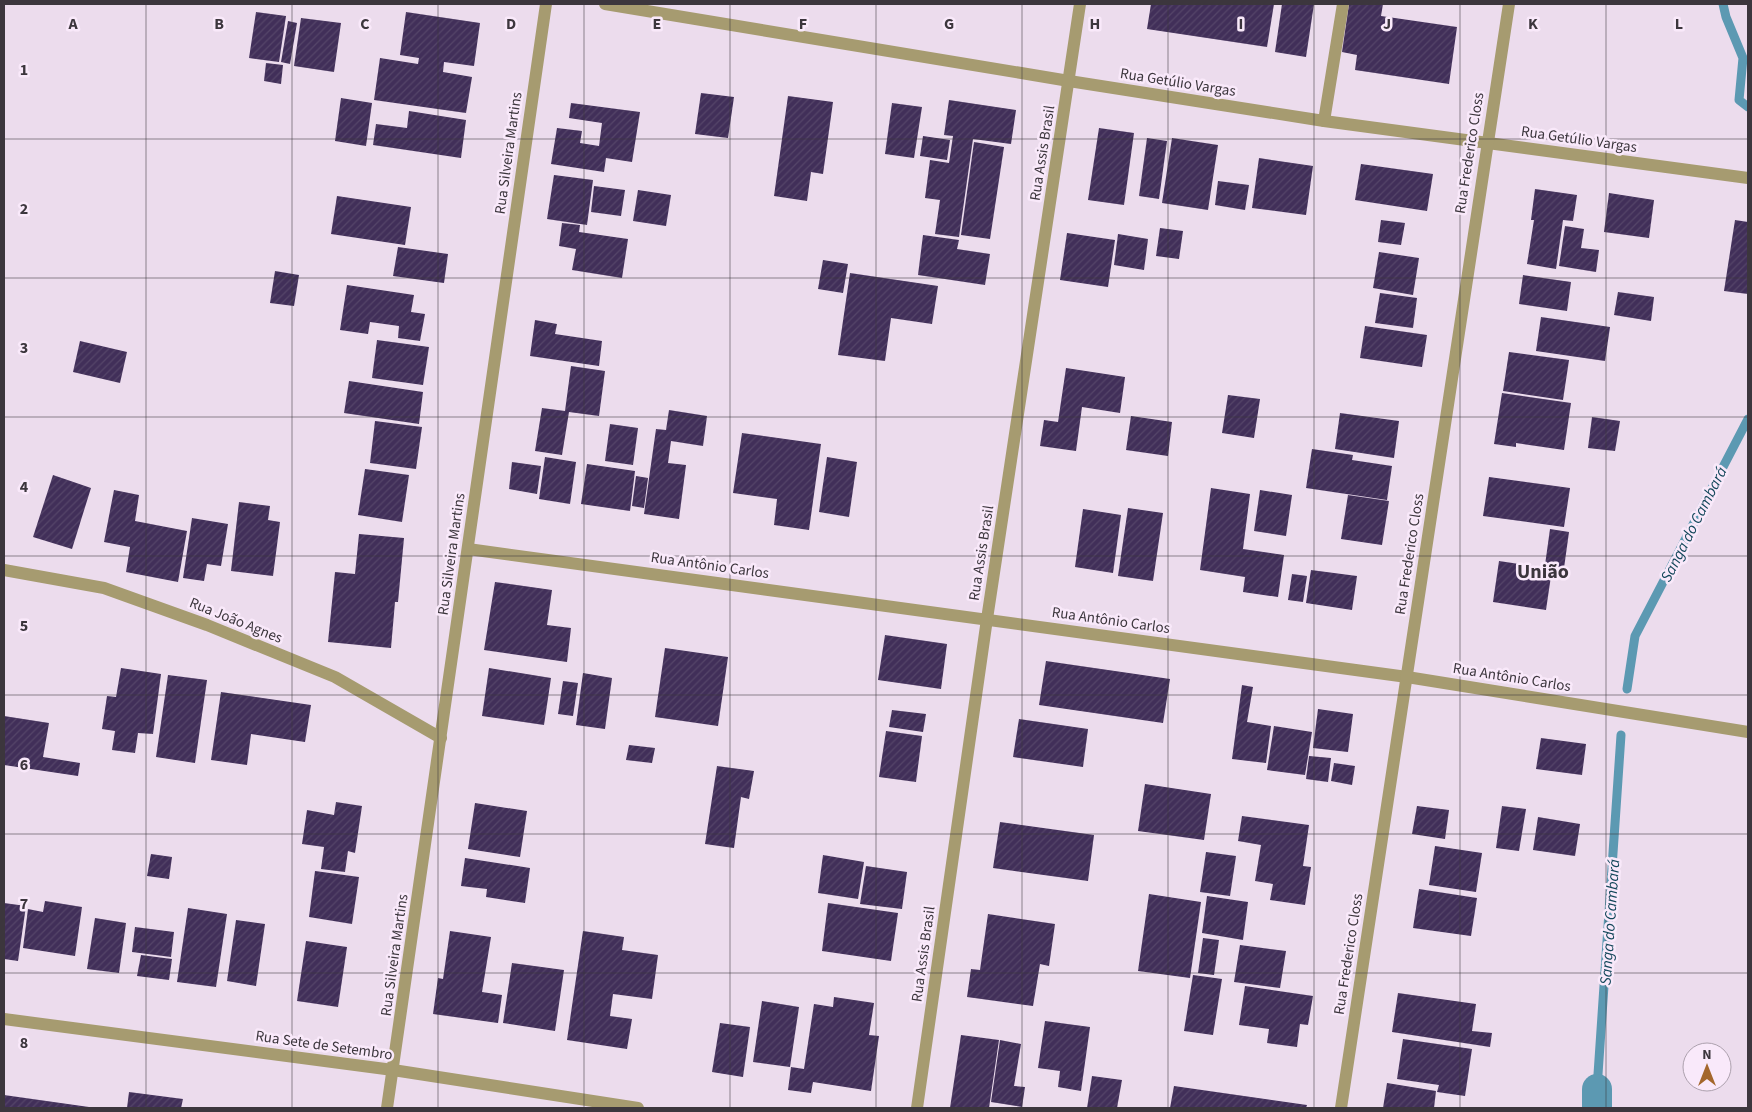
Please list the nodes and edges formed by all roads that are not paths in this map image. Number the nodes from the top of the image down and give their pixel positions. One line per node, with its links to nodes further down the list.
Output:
1 (546, 4): 10 (street, Rua Silveira Martins)
2 (605, 4): 6 (street, Rua Getúlio Vargas)
3 (1080, 4): 6 (street, Rua Assis Brasil)
4 (1343, 4): 7 (street)
5 (1509, 4): 8 (street, Rua Frederico Closs)
6 (1070, 81): 7 (street, Rua Getúlio Vargas); 12 (street, Rua Assis Brasil)
7 (1324, 121): 8 (street, Rua Getúlio Vargas)
8 (1487, 143): 9 (street, Rua Getúlio Vargas); 13 (street, Rua Frederico Closs)
9 (1748, 178)
10 (468, 549): 12 (street, Rua Antônio Carlos); 15 (street, Rua Silveira Martins)
11 (4, 570): 15 (street, Rua João Agnes)
12 (987, 619): 13 (street, Rua Antônio Carlos); 20 (street, Rua Assis Brasil)
13 (1407, 677): 14 (street, Rua Antônio Carlos); 21 (street, Rua Frederico Closs)
14 (1748, 732)
15 (441, 738): 17 (street, Rua Silveira Martins)
16 (4, 1019): 17 (street, Rua Sete de Setembro)
17 (393, 1070): 18 (street, Rua Silveira Martins); 19 (street, Rua Sete de Setembro)
18 (387, 1108)
19 (638, 1108)
20 (917, 1108)
21 (1341, 1108)

